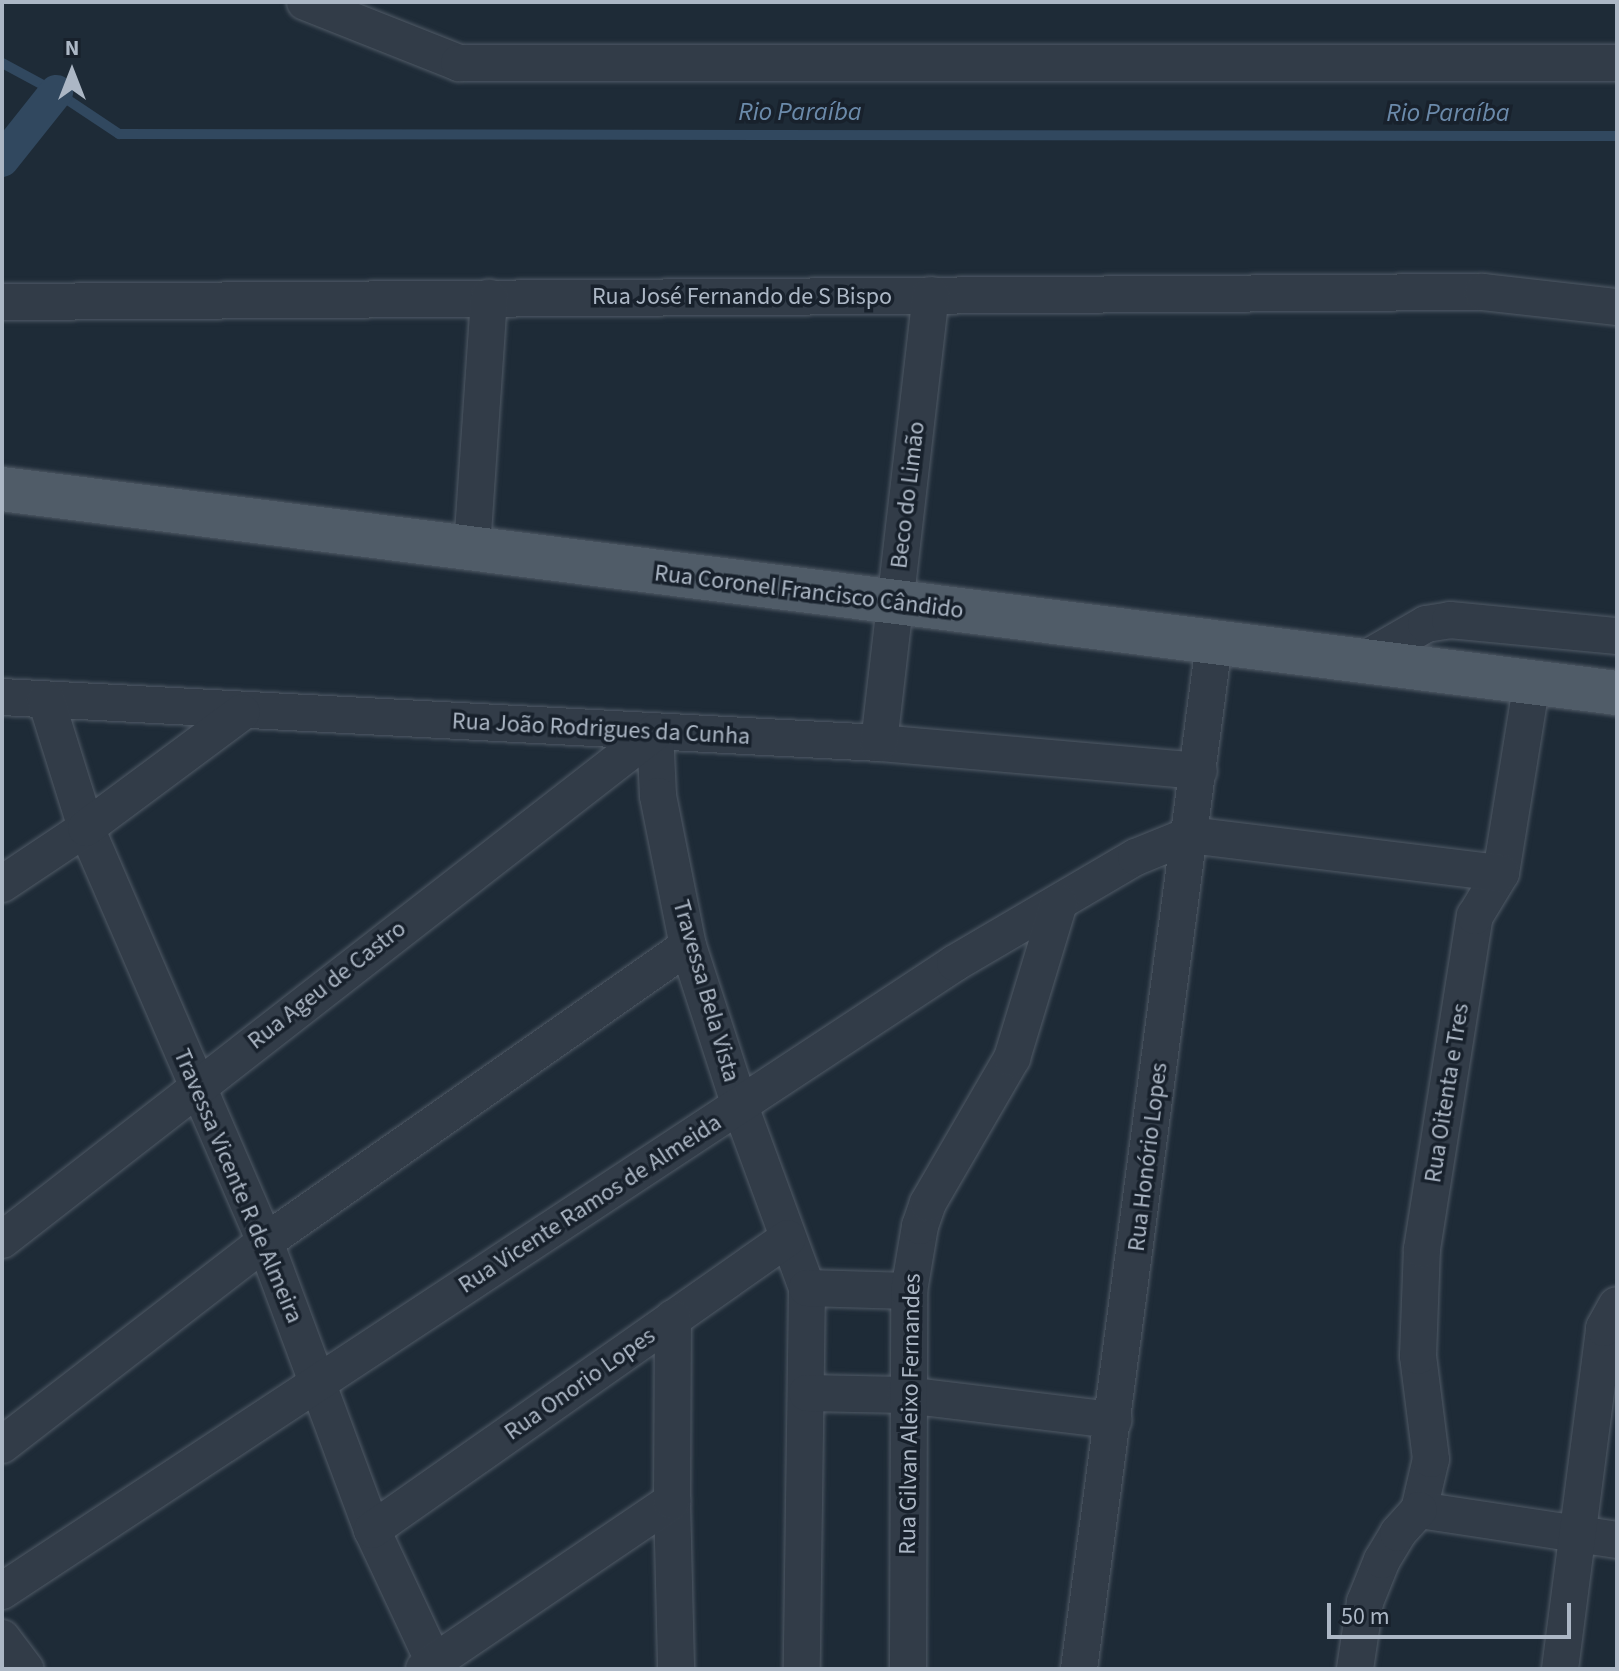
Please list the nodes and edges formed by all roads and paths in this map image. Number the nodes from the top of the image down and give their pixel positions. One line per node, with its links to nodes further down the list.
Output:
1 (305, 2): 2 (street)
2 (1617, 63)
3 (931, 295): 4 (street, Rua José Fernando de S Bispo); 6 (street, Rua José Fernando de S Bispo); 9 (street, Beco do Limão)
4 (489, 298): 5 (street, Rua José Fernando de S Bispo); 8 (street)
5 (2, 302)
6 (1617, 307)
7 (2, 489): 8 (main road, Rua Coronel Francisco Cândido)
8 (472, 548): 9 (main road, Rua Coronel Francisco Cândido)
9 (895, 604): 11 (main road, Rua Coronel Francisco Cândido); 19 (street, Beco do Limão)
10 (1617, 636): 12 (street)
11 (1214, 644): 12 (main road, Rua Coronel Francisco Cândido); 20 (street, Rua Honório Lopes)
12 (1360, 662): 13 (main road, Rua Coronel Francisco Cândido)
13 (1532, 682): 14 (main road, Rua Coronel Francisco Cândido); 23 (street, Rua Oitenta e Tres)
14 (1617, 693)
15 (2, 697): 16 (street, Rua João Rodrigues da Cunha)
16 (46, 700): 17 (street, Rua João Rodrigues da Cunha); 21 (street, Travessa Vicente R de Almeira)
17 (242, 712): 18 (street, Rua João Rodrigues da Cunha); 21 (street)
18 (655, 732): 19 (street, Rua João Rodrigues da Cunha); 26 (street, Travessa Bela Vista); 27 (street, Rua Ageu de Castro)
19 (879, 743): 20 (street, Rua João Rodrigues da Cunha)
20 (1199, 771): 22 (street, Rua Honório Lopes)
21 (86, 828): 24 (street); 27 (street, Travessa Vicente R de Almeira)
22 (1190, 835): 23 (street); 25 (street, Rua Vicente Ramos de Almeida); 39 (street, Rua Honório Lopes)
23 (1501, 873): 42 (street, Rua Oitenta e Tres)
24 (2, 884)
25 (1059, 903): 28 (street, Rua Vicente Ramos de Almeida); 33 (street, Rua Gilvan Aleixo Fernandes)
26 (688, 946): 28 (street, Travessa Bela Vista); 31 (street)
27 (197, 1086): 30 (street, Rua Ageu de Castro); 31 (street, Travessa Vicente R de Almeira)
28 (740, 1106): 29 (street, Travessa Bela Vista); 36 (street, Rua Vicente Ramos de Almeida)
29 (788, 1238): 32 (street, Travessa Bela Vista); 35 (street, Rua Onorio Lopes)
30 (2, 1240)
31 (265, 1242): 36 (street, Travessa Vicente R de Almeira); 40 (street)
32 (807, 1288): 33 (street); 37 (street, Travessa Bela Vista)
33 (909, 1291): 38 (street, Rua Gilvan Aleixo Fernandes)
34 (1617, 1305): 44 (street)
35 (673, 1318): 41 (street); 43 (street, Rua Onorio Lopes)
36 (317, 1383): 43 (street, Travessa Vicente R de Almeira); 46 (street, Rua Vicente Ramos de Almeida)
37 (807, 1393): 38 (street); 51 (street, Travessa Bela Vista)
38 (906, 1395): 39 (street); 52 (street, Rua Gilvan Aleixo Fernandes)
39 (1114, 1420): 53 (street, Rua Honório Lopes)
40 (2, 1445)
41 (672, 1501): 48 (street); 50 (street)
42 (1419, 1510): 44 (street); 54 (street)
43 (372, 1530): 48 (street, Travessa Vicente R de Almeira)
44 (1576, 1535): 45 (street); 55 (street)
45 (1617, 1540)
46 (2, 1591)
47 (2, 1638): 49 (street)
48 (432, 1667)
49 (25, 1669)
50 (676, 1669)
51 (802, 1669)
52 (908, 1669)
53 (1079, 1669)
54 (1355, 1669)
55 (1560, 1669)

